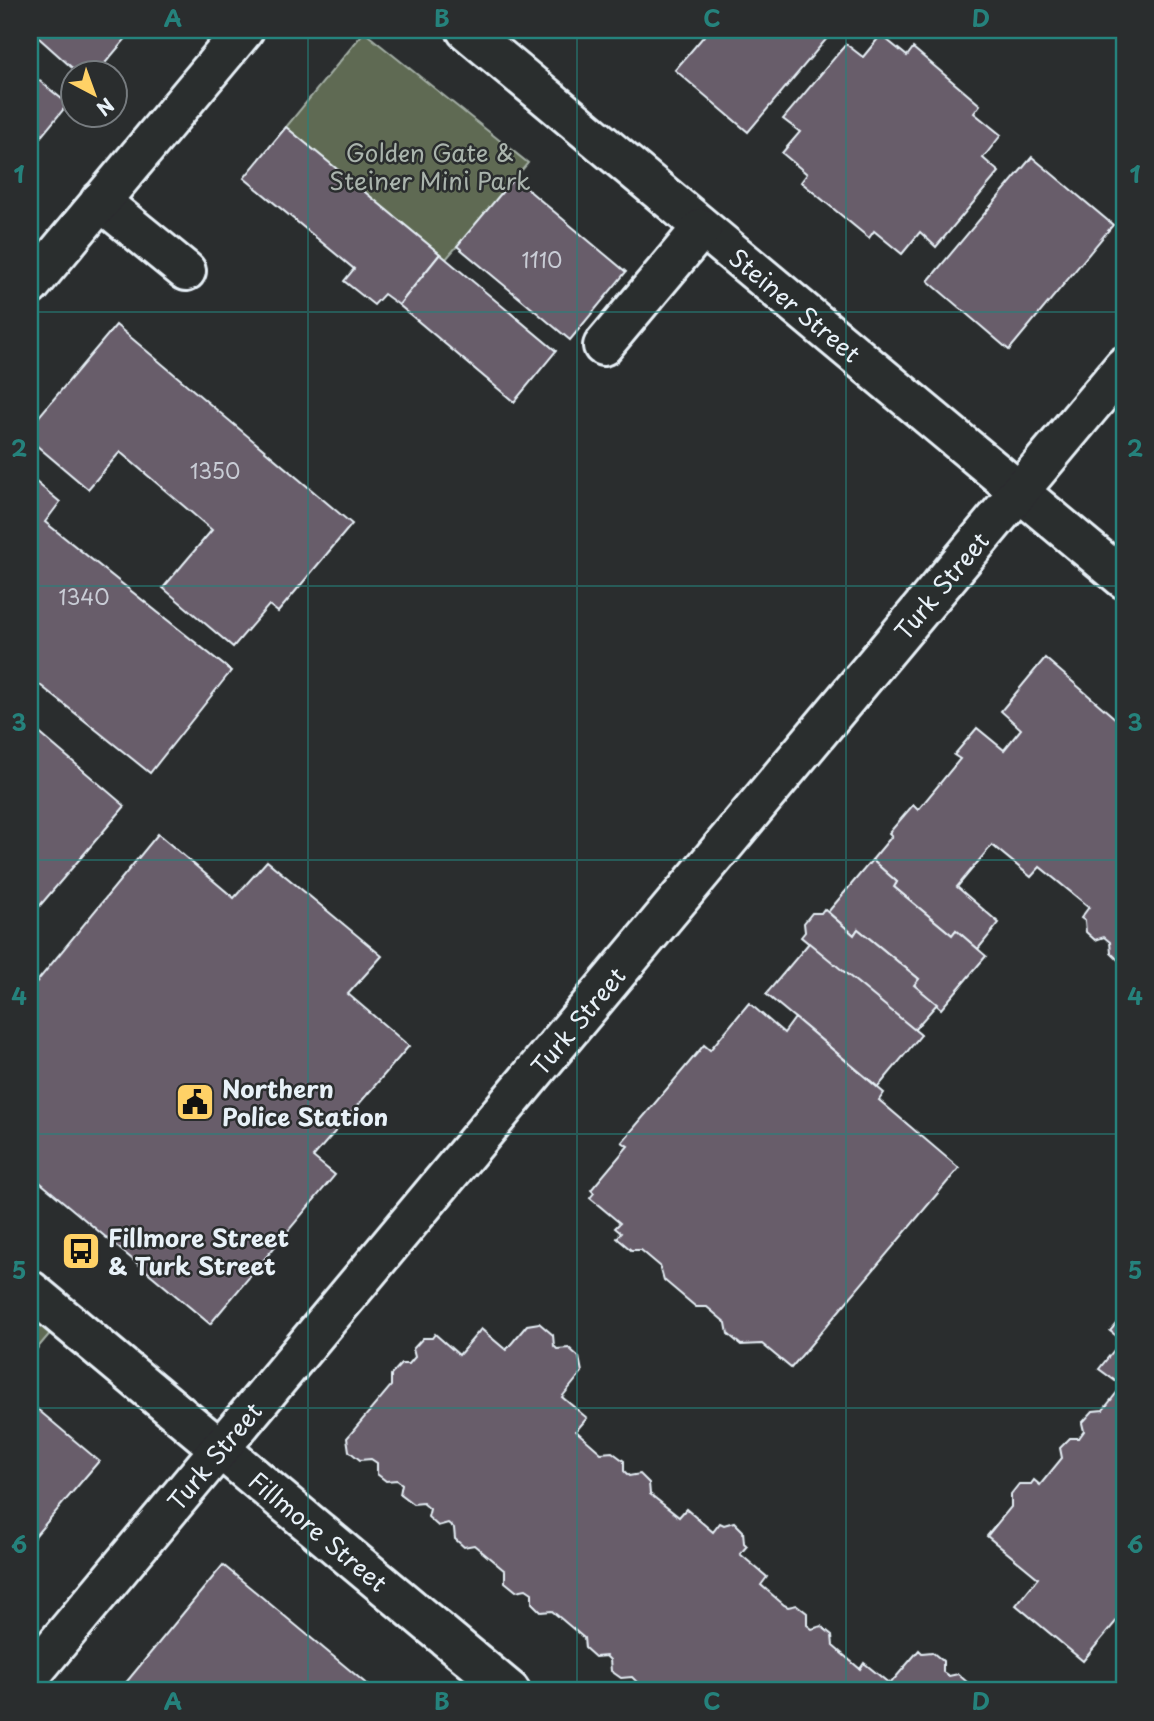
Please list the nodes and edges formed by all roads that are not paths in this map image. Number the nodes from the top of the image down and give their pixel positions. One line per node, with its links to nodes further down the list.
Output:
1 (244, 30): 3 (main road)
2 (466, 30): 4 (main road, Steiner Street)
3 (100, 201): 5 (main road); 6 (main road)
4 (702, 228): 7 (main road); 9 (main road, Steiner Street)
5 (186, 271)
6 (30, 286)
7 (603, 345)
8 (1124, 366): 9 (main road, Turk Street)
9 (1019, 491): 10 (main road, Steiner Street); 12 (main road, Turk Street)
10 (1124, 579)
11 (30, 1290): 12 (main road, Fillmore Street)
12 (219, 1448): 13 (main road, Turk Street); 14 (main road, Fillmore Street)
13 (30, 1676)
14 (510, 1691)

